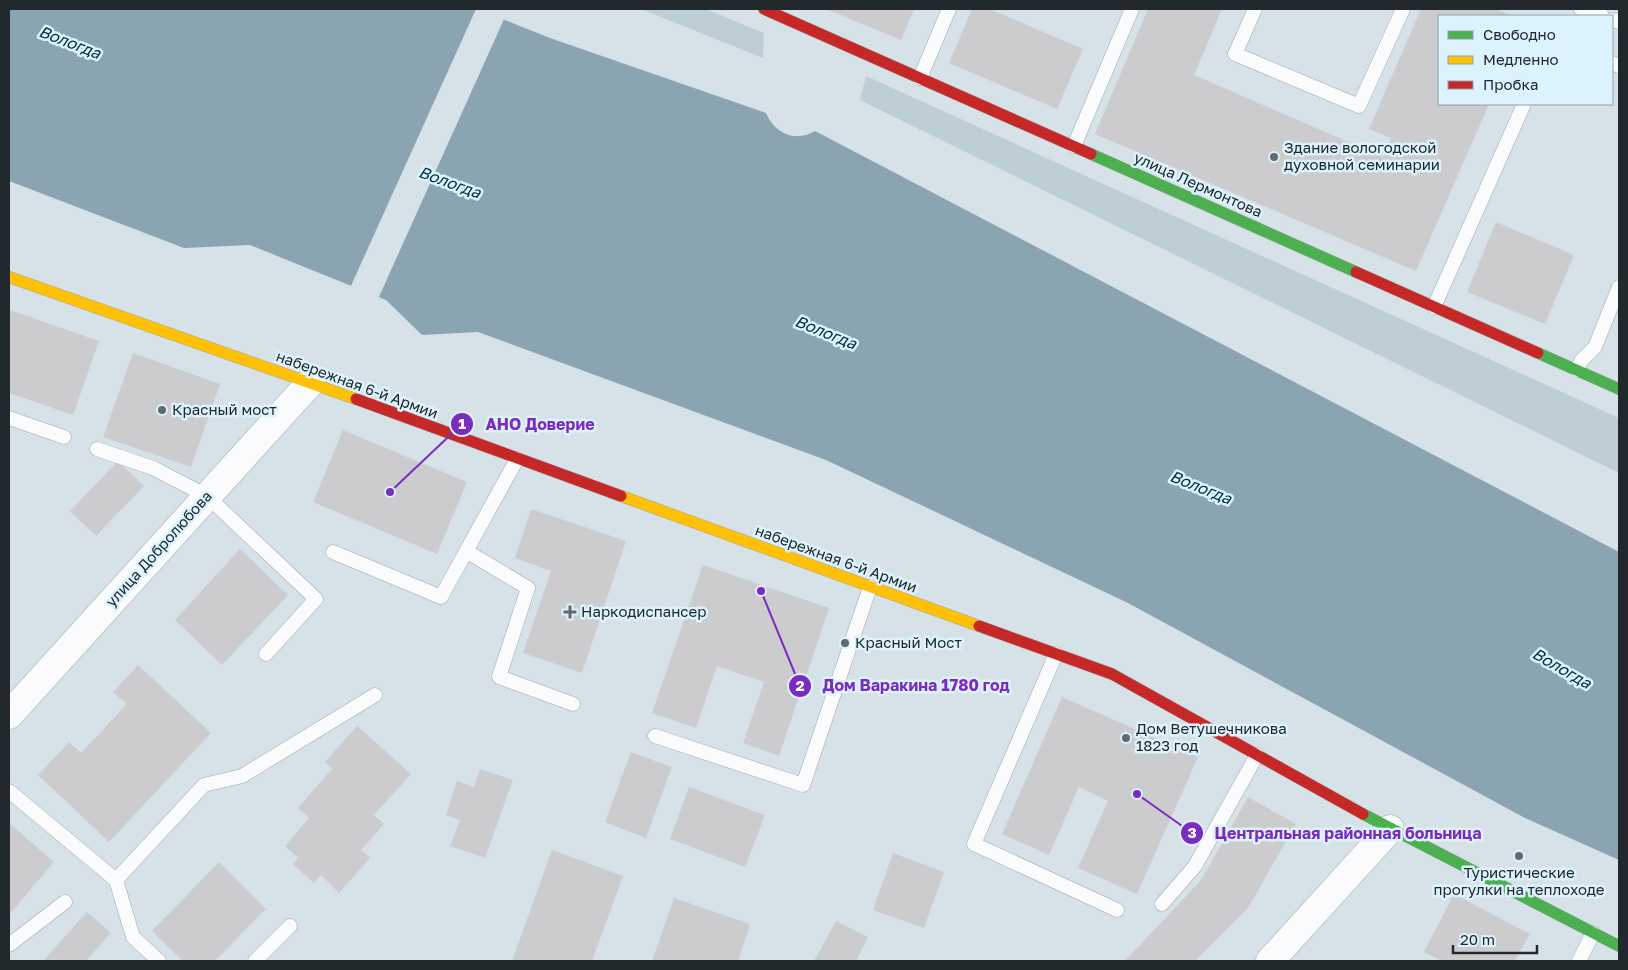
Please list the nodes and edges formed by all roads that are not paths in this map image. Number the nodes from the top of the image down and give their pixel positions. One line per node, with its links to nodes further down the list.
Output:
1 (764, 9): 8 (street, улица Лермонтова)
2 (949, 9): 8 (lane)
3 (1132, 9): 10 (lane)
4 (1254, 9): 5 (lane)
5 (1403, 9)
6 (1581, 9): 7 (lane)
7 (1599, 15)
8 (920, 78): 10 (street, улица Лермонтова)
9 (1524, 105): 13 (lane)
10 (1074, 146): 13 (street, улица Лермонтова)
11 (9, 277): 15 (street, набережная 6-й Армии)
12 (1619, 288): 14 (lane)
13 (1434, 307): 14 (street, улица Лермонтова)
14 (1577, 370): 16 (street, улица Лермонтова)
15 (310, 383): 20 (street, набережная 6-й Армии); 21 (street, улица Добролюбова)
16 (1619, 389)
17 (9, 418): 18 (lane)
18 (64, 437)
19 (98, 449): 21 (lane)
20 (517, 459): 22 (lane); 24 (street, набережная 6-й Армии)
21 (207, 496): 25 (lane); 29 (street, улица Добролюбова)
22 (466, 551): 23 (lane); 28 (lane)
23 (333, 552)
24 (870, 587): 26 (street, набережная 6-й Армии); 30 (lane)
25 (266, 654)
26 (1056, 654): 31 (street, набережная 6-й Армии); 37 (lane)
27 (375, 695): 34 (lane)
28 (573, 704)
29 (9, 715)
30 (655, 736)
31 (1257, 754): 33 (street, набережная 6-й Армии); 36 (lane)
32 (9, 791): 34 (lane)
33 (1390, 829): 39 (street, набережная 6-й Армии); 44 (street)
34 (116, 880): 42 (lane)
35 (65, 902): 40 (lane)
36 (1162, 904)
37 (1117, 910)
38 (290, 926): 43 (lane)
39 (1593, 933): 41 (street, набережная 6-й Армии); 45 (lane)
40 (9, 946)
41 (1619, 946)
42 (160, 961)
43 (255, 961)
44 (1270, 961)
45 (1579, 961)

